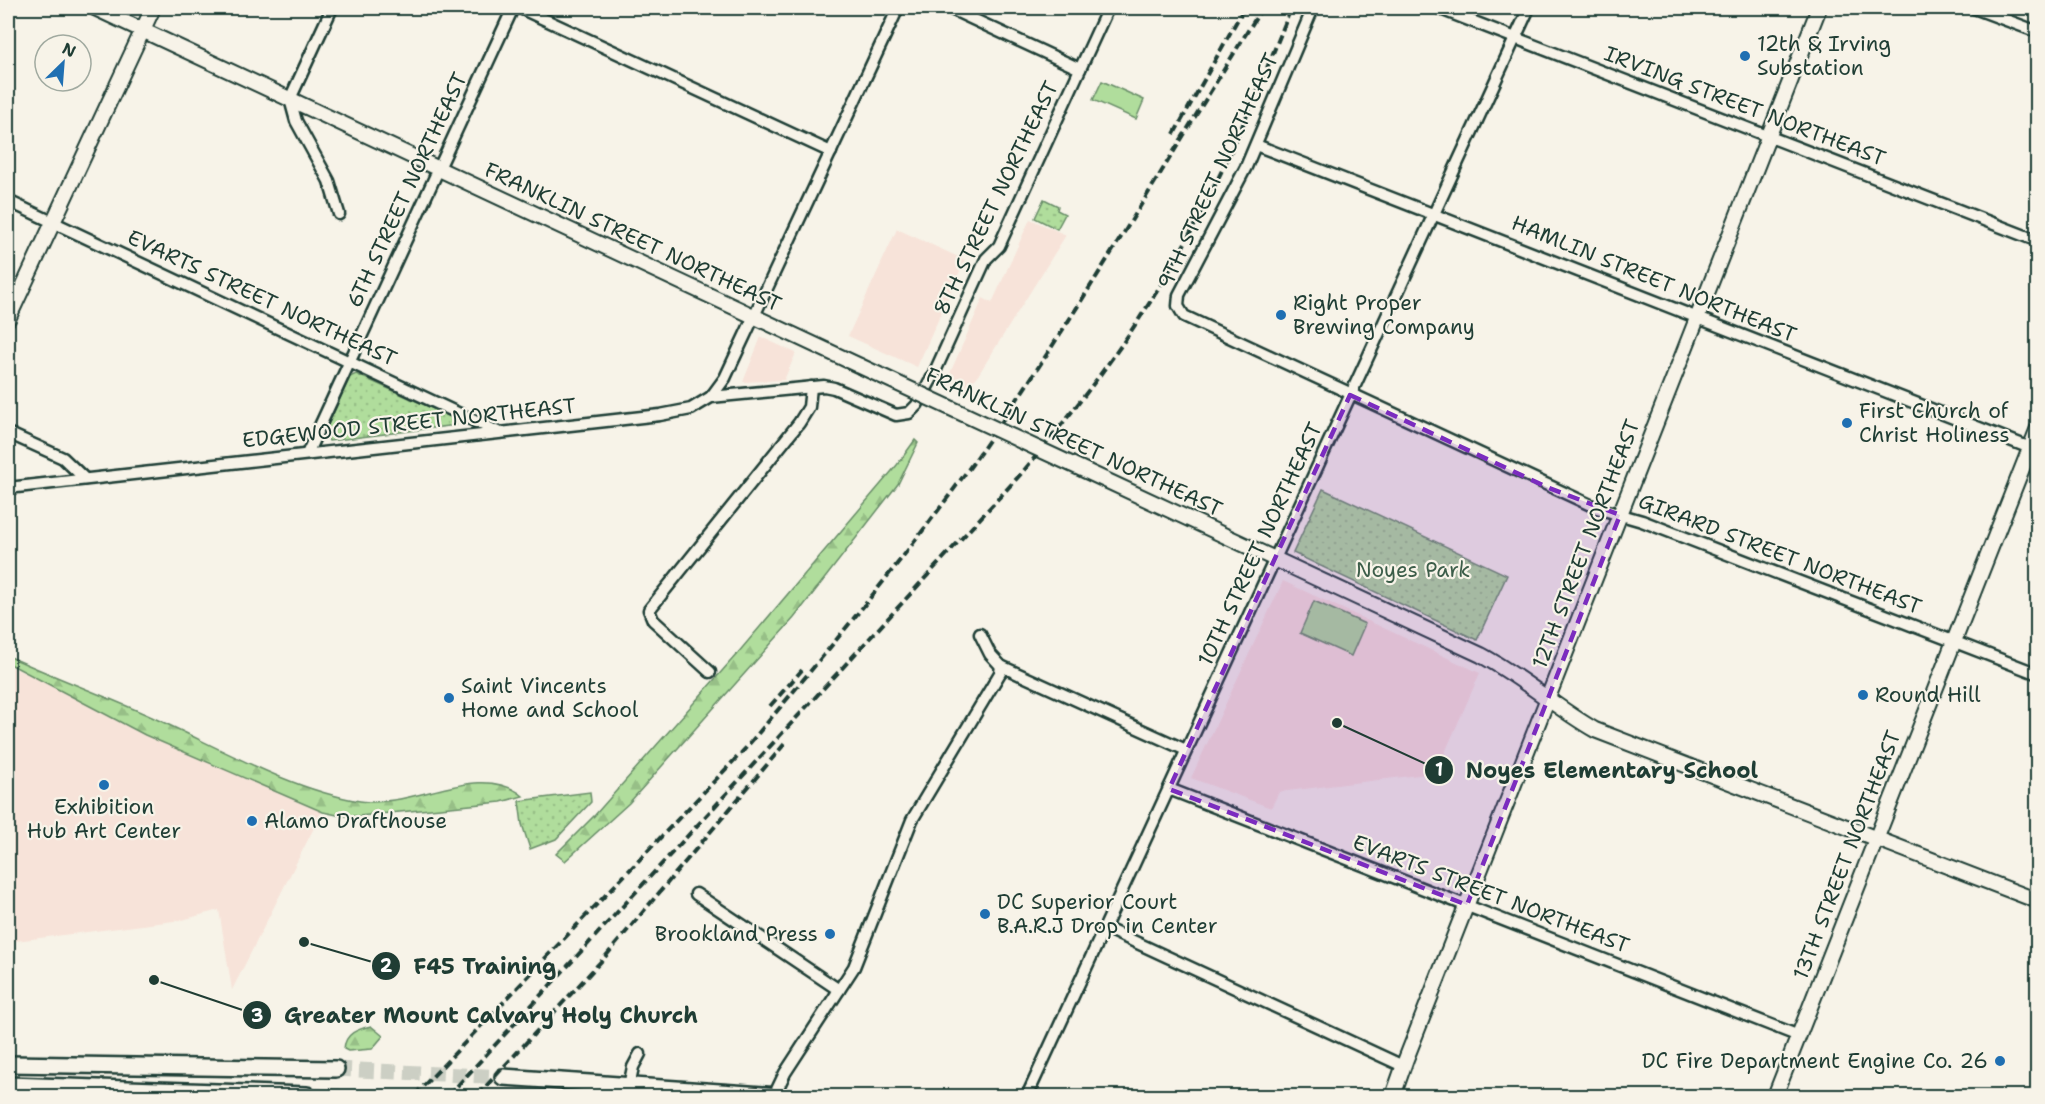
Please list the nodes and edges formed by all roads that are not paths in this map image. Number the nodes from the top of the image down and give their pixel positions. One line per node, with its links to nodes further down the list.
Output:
1 (95, 8): 14 (street, FRANKLIN STREET NORTHEAST)
2 (153, 8): 14 (street)
3 (332, 8): 18 (street)
4 (513, 8): 22 (street, 6TH STREET NORTHEAST)
5 (520, 8): 21 (street)
6 (898, 8): 21 (street)
7 (949, 8): 17 (street)
8 (1108, 8): 17 (street, 8TH STREET NORTHEAST)
9 (1313, 8): 20 (street, 9TH STREET NORTHEAST)
10 (1438, 8): 16 (street, IRVING STREET NORTHEAST)
11 (1528, 8): 16 (street, 10TH STREET NORTHEAST)
12 (1819, 8): 19 (street, 12TH STREET NORTHEAST)
13 (1974, 8): 15 (street)
14 (143, 29): 18 (street, FRANKLIN STREET NORTHEAST); 26 (street)
15 (2037, 32)
16 (1515, 37): 19 (street, IRVING STREET NORTHEAST); 25 (street, 10TH STREET NORTHEAST)
17 (1080, 69): 36 (street, 8TH STREET NORTHEAST)
18 (290, 99): 22 (street, FRANKLIN STREET NORTHEAST); 24 (street)
19 (1769, 136): 27 (street, IRVING STREET NORTHEAST); 30 (street, 12TH STREET NORTHEAST)
20 (1256, 145): 25 (street, HAMLIN STREET NORTHEAST); 28 (street, 9TH STREET NORTHEAST)
21 (831, 152): 29 (street)
22 (438, 169): 29 (street, FRANKLIN STREET NORTHEAST); 32 (street, 6TH STREET NORTHEAST)
23 (8, 201): 26 (street, EVARTS STREET NORTHEAST)
24 (339, 214)
25 (1434, 214): 30 (street, HAMLIN STREET NORTHEAST); 34 (street, 10TH STREET NORTHEAST)
26 (53, 222): 31 (street); 32 (street, EVARTS STREET NORTHEAST)
27 (2037, 241)
28 (1184, 316): 34 (street, GIRARD STREET NORTHEAST)
29 (754, 317): 35 (street); 45 (street, FRANKLIN STREET NORTHEAST, bridge)
30 (1698, 318): 40 (street, HAMLIN STREET NORTHEAST); 44 (street, 12TH STREET NORTHEAST)
31 (8, 319)
32 (349, 360): 38 (street, EVARTS STREET NORTHEAST); 41 (street, 6TH STREET NORTHEAST)
33 (811, 387): 35 (street, EDGEWOOD STREET NORTHEAST); 36 (street, EDGEWOOD STREET NORTHEAST); 49 (street)
34 (1350, 395): 44 (street, GIRARD STREET NORTHEAST); 45 (street, 10TH STREET NORTHEAST)
35 (711, 397): 38 (street, EDGEWOOD STREET NORTHEAST)
36 (917, 405)
37 (2037, 428): 40 (street, 13TH STREET NORTHEAST)
38 (500, 432): 41 (street, EDGEWOOD STREET NORTHEAST)
39 (8, 433): 42 (street)
40 (2034, 449): 47 (street, 13TH STREET NORTHEAST)
41 (307, 454): 42 (street, EDGEWOOD STREET NORTHEAST)
42 (85, 479): 43 (street, EDGEWOOD STREET NORTHEAST)
43 (8, 488)
44 (1620, 515): 47 (street, GIRARD STREET NORTHEAST); 51 (street, 12TH STREET NORTHEAST)
45 (1275, 559): 51 (street, FRANKLIN STREET NORTHEAST); 52 (street, 10TH STREET NORTHEAST)
46 (980, 634): 48 (street)
47 (1953, 641): 50 (street, GIRARD STREET NORTHEAST); 54 (street, 13TH STREET NORTHEAST)
48 (1001, 666): 52 (street); 59 (street)
49 (710, 672)
50 (2037, 674)
51 (1548, 699): 54 (street, FRANKLIN STREET NORTHEAST); 57 (street, 12TH STREET NORTHEAST)
52 (1186, 750): 53 (street, 10TH STREET NORTHEAST)
53 (1169, 789): 57 (street, EVARTS STREET NORTHEAST); 58 (street, 10TH STREET NORTHEAST)
54 (1877, 838): 56 (street, FRANKLIN STREET NORTHEAST); 60 (street, 13TH STREET NORTHEAST)
55 (696, 894): 59 (street)
56 (2037, 901)
57 (1467, 905): 60 (street, EVARTS STREET NORTHEAST); 63 (street, 12TH STREET NORTHEAST)
58 (1105, 928): 63 (street); 71 (street, 10TH STREET NORTHEAST)
59 (839, 990): 69 (street)
60 (1799, 1036): 73 (street, 13TH STREET NORTHEAST)
61 (640, 1054): 67 (street)
62 (8, 1064): 64 (main road)
63 (1403, 1066): 72 (street, 12TH STREET NORTHEAST)
64 (336, 1069)
65 (503, 1077): 67 (main road)
66 (8, 1085): 68 (main road)
67 (629, 1086): 69 (main road)
68 (307, 1095)
69 (774, 1096): 70 (main road)
70 (779, 1096)
71 (1027, 1096)
72 (1394, 1096)
73 (1775, 1096)

